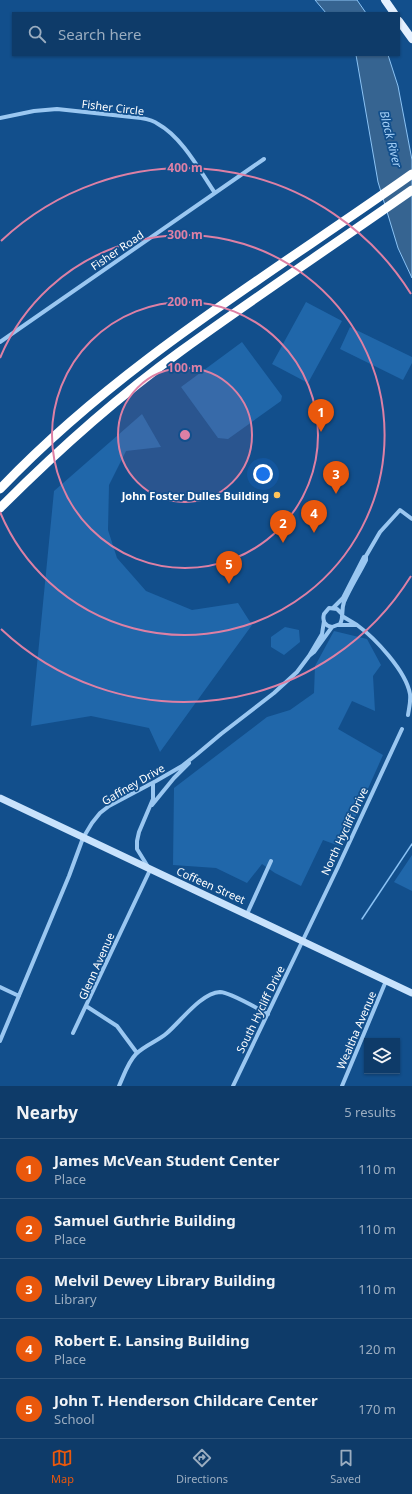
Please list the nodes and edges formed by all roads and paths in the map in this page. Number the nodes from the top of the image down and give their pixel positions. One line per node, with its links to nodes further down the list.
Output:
1 (384, 0): 2 (main road)
2 (393, 12)
3 (400, 22): 4 (main road)
4 (412, 39)
5 (0, 118): 9 (street, Fisher Circle)
6 (264, 159): 9 (street, Fisher Road)
7 (412, 174): 11 (highway)
8 (412, 190): 12 (highway)
9 (214, 193): 10 (street, Fisher Road)
10 (0, 342)
11 (0, 489)
12 (0, 508)
13 (412, 519): 14 (street)
14 (366, 556): 15 (street); 16 (street)
15 (333, 608): 16 (street); 17 (street)
16 (342, 614): 18 (street); 19 (street)
17 (324, 621): 20 (street); 21 (street, Gaffney Drive)
18 (338, 625): 19 (street); 20 (street)
19 (357, 625): 22 (street)
20 (332, 627): 21 (street, Gaffney Drive)
21 (309, 656): 24 (street, Gaffney Drive)
22 (408, 715)
23 (402, 729): 32 (street, North Hycliff Drive)
24 (196, 755): 25 (street, Gaffney Drive); 27 (street)
25 (153, 783): 27 (street); 28 (street, Gaffney Drive)
26 (0, 798): 28 (main road, Coffeen Street)
27 (148, 810): 30 (street)
28 (83, 838): 30 (main road, Coffeen Street); 36 (street, Gaffney Drive)
29 (271, 861): 31 (street)
30 (150, 870): 31 (main road, Coffeen Street); 37 (street, Glenn Avenue)
31 (247, 914): 32 (main road, Coffeen Street)
32 (303, 940): 33 (main road, Coffeen Street); 38 (street, South Hycliff Drive)
33 (386, 981): 35 (main road, Coffeen Street); 44 (street, Wealtha Avenue)
34 (0, 988): 36 (street)
35 (412, 993)
36 (19, 996): 40 (street, Gaffney Drive)
37 (86, 1006): 39 (street); 41 (street, Glenn Avenue)
38 (268, 1014): 41 (street); 43 (street, South Hycliff Drive)
39 (73, 1032)
40 (0, 1041)
41 (137, 1053): 42 (street)
42 (119, 1086)
43 (233, 1086)
44 (342, 1086)

